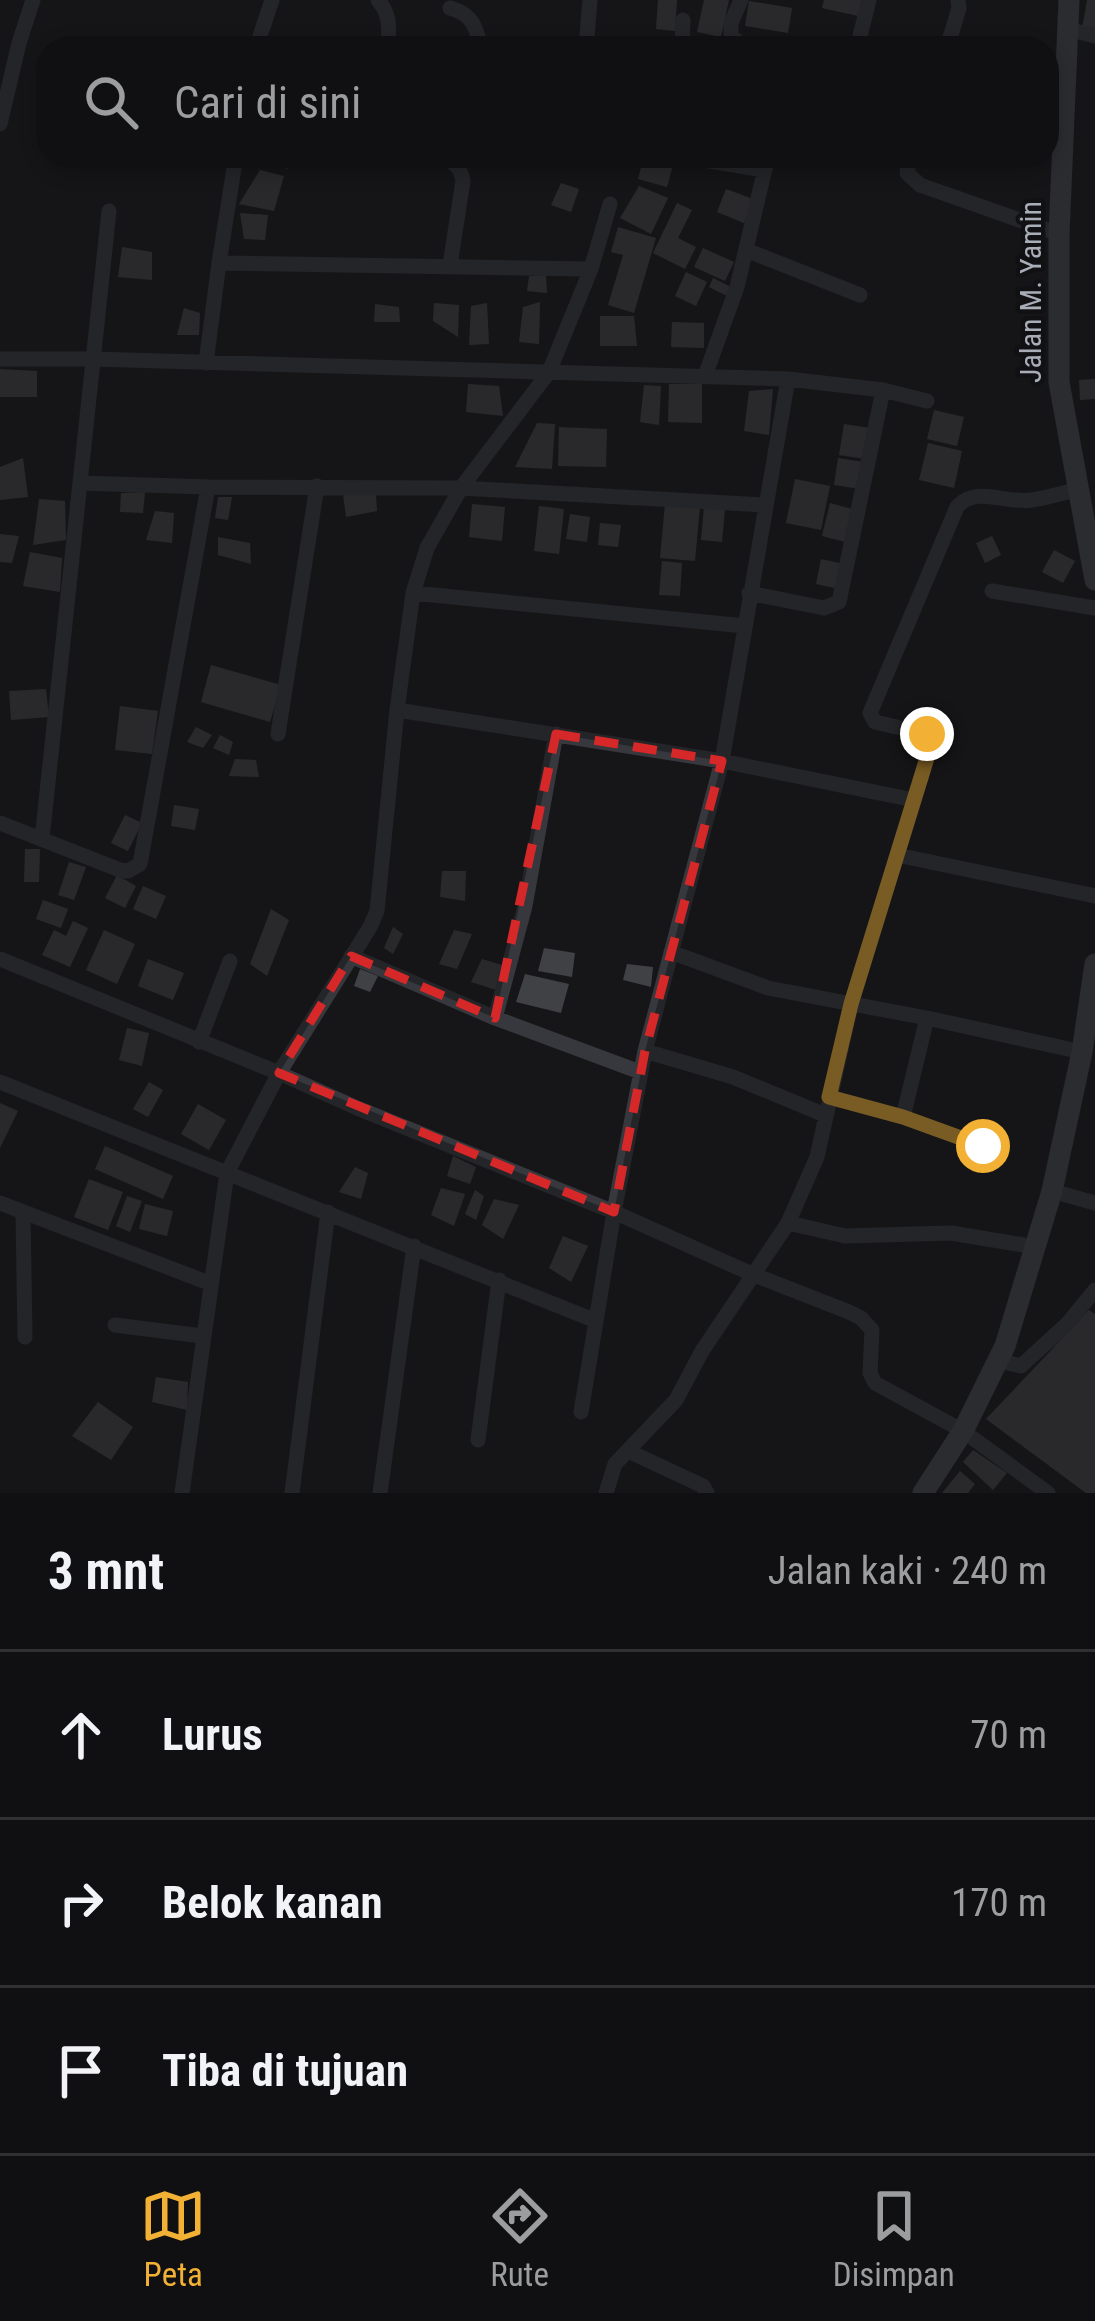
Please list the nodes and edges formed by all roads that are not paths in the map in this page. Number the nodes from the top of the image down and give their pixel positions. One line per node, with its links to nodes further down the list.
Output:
1 (33, 0): 21 (street)
2 (272, 0): 13 (street)
3 (378, 0): 14 (street)
4 (590, 0): 16 (street)
5 (741, 0): 18 (street)
6 (869, 0): 19 (street)
7 (958, 0): 20 (street)
8 (1069, 0): 11 (street, Jalan M. Yamin)
9 (450, 8): 15 (street)
10 (683, 20): 17 (street)
11 (1067, 29): 12 (street); 29 (street, Jalan M. Yamin)
12 (1095, 35)
13 (260, 36)
14 (388, 36)
15 (477, 36)
16 (587, 36)
17 (682, 36)
18 (731, 36)
19 (859, 36)
20 (951, 36)
21 (3, 97): 22 (street)
22 (0, 124)
23 (234, 168): 31 (street)
24 (458, 168): 32 (street)
25 (765, 168): 30 (street)
26 (908, 168): 29 (street)
27 (610, 204): 33 (street)
28 (109, 211): 36 (street)
29 (1060, 234): 47 (street, Jalan M. Yamin)
30 (746, 250): 34 (street); 39 (street)
31 (219, 262): 32 (street); 37 (street)
32 (450, 265): 33 (street)
33 (591, 268): 38 (street)
34 (860, 295)
35 (0, 359): 36 (street)
36 (92, 359): 37 (street); 43 (street)
37 (206, 363): 38 (street)
38 (549, 372): 39 (street); 46 (street)
39 (705, 376): 40 (street)
40 (788, 380): 41 (street); 48 (street)
41 (883, 390): 42 (street); 52 (street)
42 (927, 401)
43 (80, 483): 45 (street); 61 (street)
44 (317, 486): 45 (street); 46 (street); 56 (street)
45 (208, 487): 61 (street)
46 (461, 488): 48 (street); 51 (street)
47 (1078, 489): 49 (street, Jalan M. Yamin); 59 (street)
48 (766, 505): 52 (street)
49 (1095, 580)
50 (992, 591): 53 (street)
51 (413, 593): 54 (street); 55 (street)
52 (749, 593): 54 (street)
53 (1095, 608)
54 (745, 626): 58 (street)
55 (397, 710): 57 (street); 65 (street)
56 (278, 734)
57 (556, 734): 58 (street); 70 (street)
58 (722, 761): 59 (street); 64 (street)
59 (914, 800): 62 (street)
60 (0, 823): 61 (street)
61 (42, 838)
62 (897, 855): 63 (street); 69 (street)
63 (1095, 896)
64 (671, 952): 69 (street); 73 (street)
65 (351, 956): 70 (street); 76 (street)
66 (0, 959): 72 (street)
67 (230, 961): 72 (street)
68 (1095, 964): 74 (street)
69 (851, 1004): 71 (street); 78 (street)
70 (495, 1018): 75 (street)
71 (927, 1018): 74 (street); 80 (street)
72 (200, 1042): 76 (street)
73 (645, 1051): 75 (street); 79 (street)
74 (1082, 1052): 83 (street)
75 (640, 1072): 88 (street)
76 (279, 1073): 82 (street); 88 (street)
77 (0, 1082): 82 (street)
78 (829, 1097): 79 (street); 80 (street)
79 (825, 1115): 89 (street)
80 (903, 1117): 81 (street)
81 (983, 1146)
82 (226, 1173): 87 (street); 94 (street)
83 (1052, 1191): 85 (street); 91 (street)
84 (0, 1203): 86 (street)
85 (1095, 1203)
86 (23, 1212): 94 (street); 99 (street)
87 (328, 1212): 90 (street); 106 (street)
88 (614, 1212): 92 (street); 96 (street)
89 (788, 1223): 91 (street); 92 (street)
90 (414, 1246): 93 (street); 107 (street)
91 (1036, 1247): 100 (street)
92 (752, 1274): 102 (street); 104 (street)
93 (499, 1280): 96 (street); 103 (street)
94 (209, 1283): 98 (street)
95 (1095, 1290): 100 (street)
96 (596, 1321): 101 (street)
97 (115, 1325): 98 (street)
98 (202, 1336): 105 (street)
99 (25, 1337)
100 (1000, 1360): 102 (street)
101 (581, 1412)
102 (963, 1431): 110 (street); 111 (street)
103 (478, 1440)
104 (628, 1451): 108 (street); 109 (street)
105 (182, 1493)
106 (292, 1493)
107 (380, 1493)
108 (606, 1493)
109 (707, 1493)
110 (923, 1493)
111 (1048, 1493)

